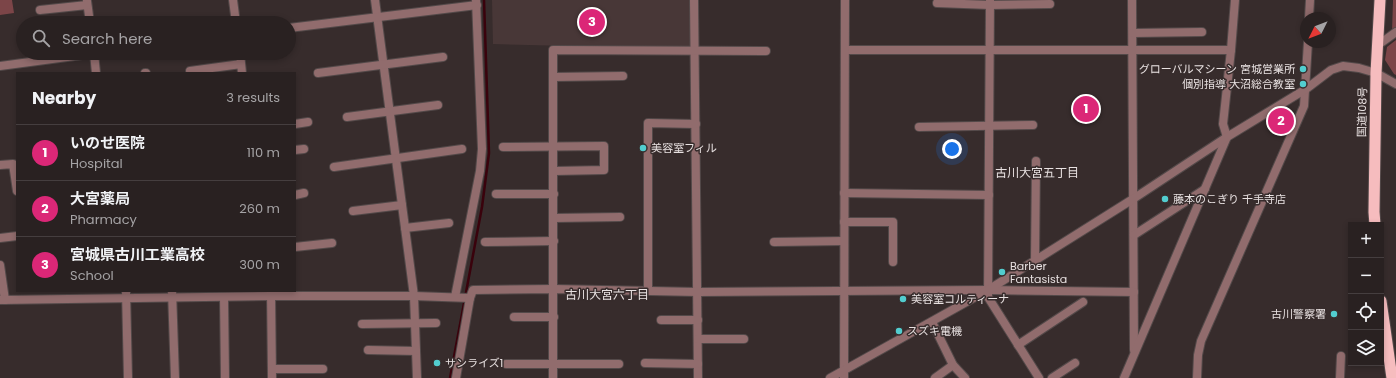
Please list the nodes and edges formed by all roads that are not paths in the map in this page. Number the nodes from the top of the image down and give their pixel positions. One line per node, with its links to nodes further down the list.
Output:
1 (232, 0): 17 (street)
2 (375, 0): 18 (street)
3 (694, 0): 30 (street)
4 (845, 0): 25 (street)
5 (1132, 0): 20 (street)
6 (1235, 0): 27 (street)
7 (1310, 0): 15 (street)
8 (1380, 0): 23 (highway, 国道108号)
9 (87, 2): 14 (street); 16 (street)
10 (990, 2): 12 (street); 13 (street); 29 (street)
11 (476, 3): 18 (street); 106 (street)
12 (937, 3)
13 (1050, 4)
14 (40, 10)
15 (1309, 12)
16 (89, 16)
17 (235, 16)
18 (378, 18): 19 (street); 36 (street)
19 (296, 27)
20 (1133, 32): 21 (street); 26 (street)
21 (1202, 32)
22 (1396, 32): 23 (street)
23 (1378, 45): 42 (highway, 国道108号)
24 (1308, 48): 46 (street)
25 (844, 50): 29 (street); 67 (street)
26 (1133, 50): 27 (street); 29 (street); 73 (street)
27 (1231, 50): 56 (street)
28 (766, 51): 30 (street)
29 (990, 51): 54 (street)
30 (695, 52): 44 (street); 52 (street)
31 (444, 57): 36 (street)
32 (44, 60): 37 (street)
33 (95, 60): 39 (street)
34 (241, 60): 35 (street)
35 (241, 64): 38 (street); 40 (street)
36 (384, 64): 41 (street); 48 (street)
37 (0, 66)
38 (190, 71)
39 (96, 72)
40 (242, 72)
41 (318, 73)
42 (1376, 73): 45 (street); 46 (street); 79 (highway, 国道108号)
43 (623, 76): 44 (street)
44 (553, 77): 58 (street)
45 (1396, 84)
46 (1306, 89): 56 (street); 151 (street)
47 (438, 105): 48 (street)
48 (390, 112): 49 (street); 60 (street)
49 (347, 117)
50 (308, 122): 51 (street)
51 (296, 124)
52 (696, 124): 96 (street); 98 (street)
53 (1033, 125): 54 (street)
54 (990, 126): 55 (street); 72 (street)
55 (919, 127)
56 (1227, 137): 66 (street); 73 (street)
57 (503, 147): 58 (street)
58 (554, 147): 64 (street); 64 (street)
59 (462, 149): 60 (street)
60 (396, 158): 63 (street); 74 (street)
61 (1036, 160): 91 (street)
62 (0, 165): 65 (street)
63 (334, 167)
64 (554, 171): 70 (street)
65 (16, 184)
66 (1205, 189): 82 (street); 125 (street)
67 (844, 193): 72 (street); 78 (street)
68 (304, 194): 71 (street)
69 (496, 194): 70 (street)
70 (554, 194): 77 (street)
71 (296, 195)
72 (989, 195): 95 (street)
73 (1133, 199): 82 (street); 91 (street)
74 (402, 205): 75 (street); 81 (street)
75 (353, 211)
76 (620, 217): 77 (street)
77 (554, 218): 85 (street)
78 (844, 222): 86 (street); 92 (street)
79 (1375, 222)
80 (449, 223): 81 (street)
81 (405, 228): 104 (street)
82 (1134, 234): 100 (street)
83 (16, 236): 84 (street)
84 (0, 238)
85 (554, 241): 87 (street); 94 (street)
86 (844, 241): 88 (street); 99 (street)
87 (485, 242)
88 (774, 242)
89 (332, 243): 90 (street)
90 (296, 247)
91 (1035, 261): 95 (street)
92 (893, 262)
93 (0, 265): 108 (street)
94 (554, 289): 96 (street); 107 (street); 111 (street)
95 (988, 290): 99 (street); 100 (street); 115 (street); 122 (street)
96 (648, 291): 98 (street)
97 (31, 292): 109 (street)
98 (698, 292): 99 (street); 114 (street)
99 (844, 292): 136 (street)
100 (1134, 292): 125 (street)
101 (271, 294): 104 (street); 105 (street); 134 (street)
102 (126, 295): 103 (street); 109 (street); 137 (street)
103 (173, 295): 105 (street); 138 (street)
104 (414, 296): 106 (street); 117 (street)
105 (224, 297): 139 (street)
106 (457, 297): 107 (street)
107 (470, 298): 142 (street)
108 (2, 300): 109 (street)
109 (32, 300)
110 (1083, 302): 122 (street)
111 (554, 317): 112 (street); 130 (street)
112 (514, 318)
113 (661, 320): 114 (street)
114 (698, 320): 120 (street)
115 (932, 322): 133 (street); 136 (street)
116 (1384, 322): 153 (highway)
117 (415, 323): 118 (street); 119 (street); 124 (street)
118 (436, 323)
119 (362, 324)
120 (698, 339): 121 (street); 132 (street)
121 (744, 339)
122 (1018, 345): 148 (street)
123 (368, 350): 124 (street)
124 (416, 351): 141 (street)
125 (1134, 354): 150 (street)
126 (1341, 356): 152 (street)
127 (645, 363): 132 (street)
128 (1075, 363): 149 (street)
129 (506, 364): 130 (street)
130 (553, 364): 131 (street); 143 (street)
131 (619, 364)
132 (698, 364): 144 (street)
133 (953, 366): 146 (street); 147 (street)
134 (272, 369): 135 (street); 140 (street)
135 (323, 369)
136 (844, 374): 145 (street)
137 (128, 378)
138 (175, 378)
139 (225, 378)
140 (272, 378)
141 (416, 378)
142 (456, 378)
143 (553, 378)
144 (698, 378)
145 (830, 378)
146 (936, 378)
147 (965, 378)
148 (1039, 378)
149 (1052, 378)
150 (1124, 378)
151 (1198, 378)
152 (1340, 378)
153 (1392, 378)

